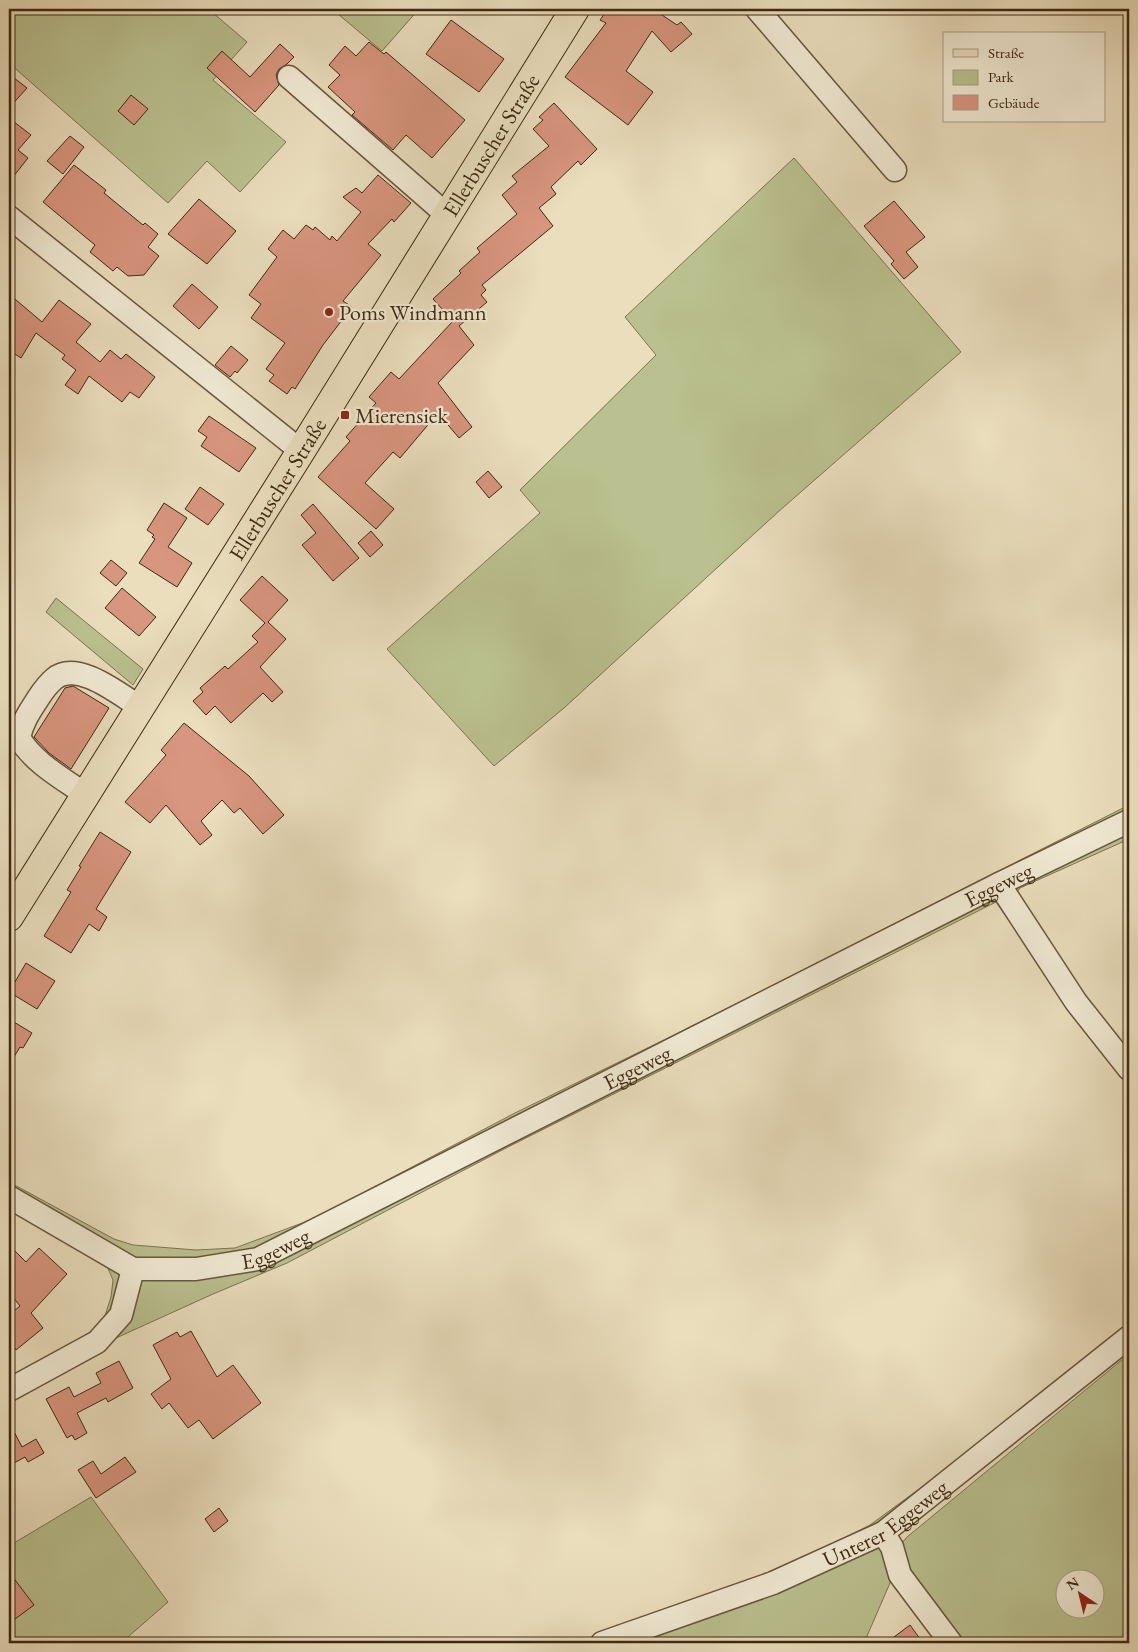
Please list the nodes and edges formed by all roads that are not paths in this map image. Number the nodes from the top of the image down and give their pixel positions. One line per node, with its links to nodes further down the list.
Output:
1 (575, 9): 5 (main road, Ellerbuscher Straße)
2 (757, 9): 4 (street)
3 (288, 77): 5 (street)
4 (895, 170)
5 (447, 214): 7 (main road, Ellerbuscher Straße)
6 (9, 217): 7 (street)
7 (301, 451): 8 (main road, Ellerbuscher Straße)
8 (140, 707): 9 (main road, Ellerbuscher Straße); 9 (street)
9 (86, 795): 12 (main road, Ellerbuscher Straße)
10 (1129, 821): 11 (street, Eggeweg)
11 (999, 884): 13 (street); 15 (street, Eggeweg)
12 (9, 917)
13 (1129, 1069)
14 (9, 1197): 15 (street)
15 (133, 1269): 17 (street)
16 (1129, 1337): 18 (street, Unterer Eggeweg)
17 (9, 1390)
18 (883, 1533): 19 (street, Unterer Eggeweg); 20 (street)
19 (602, 1643)
20 (951, 1643)

